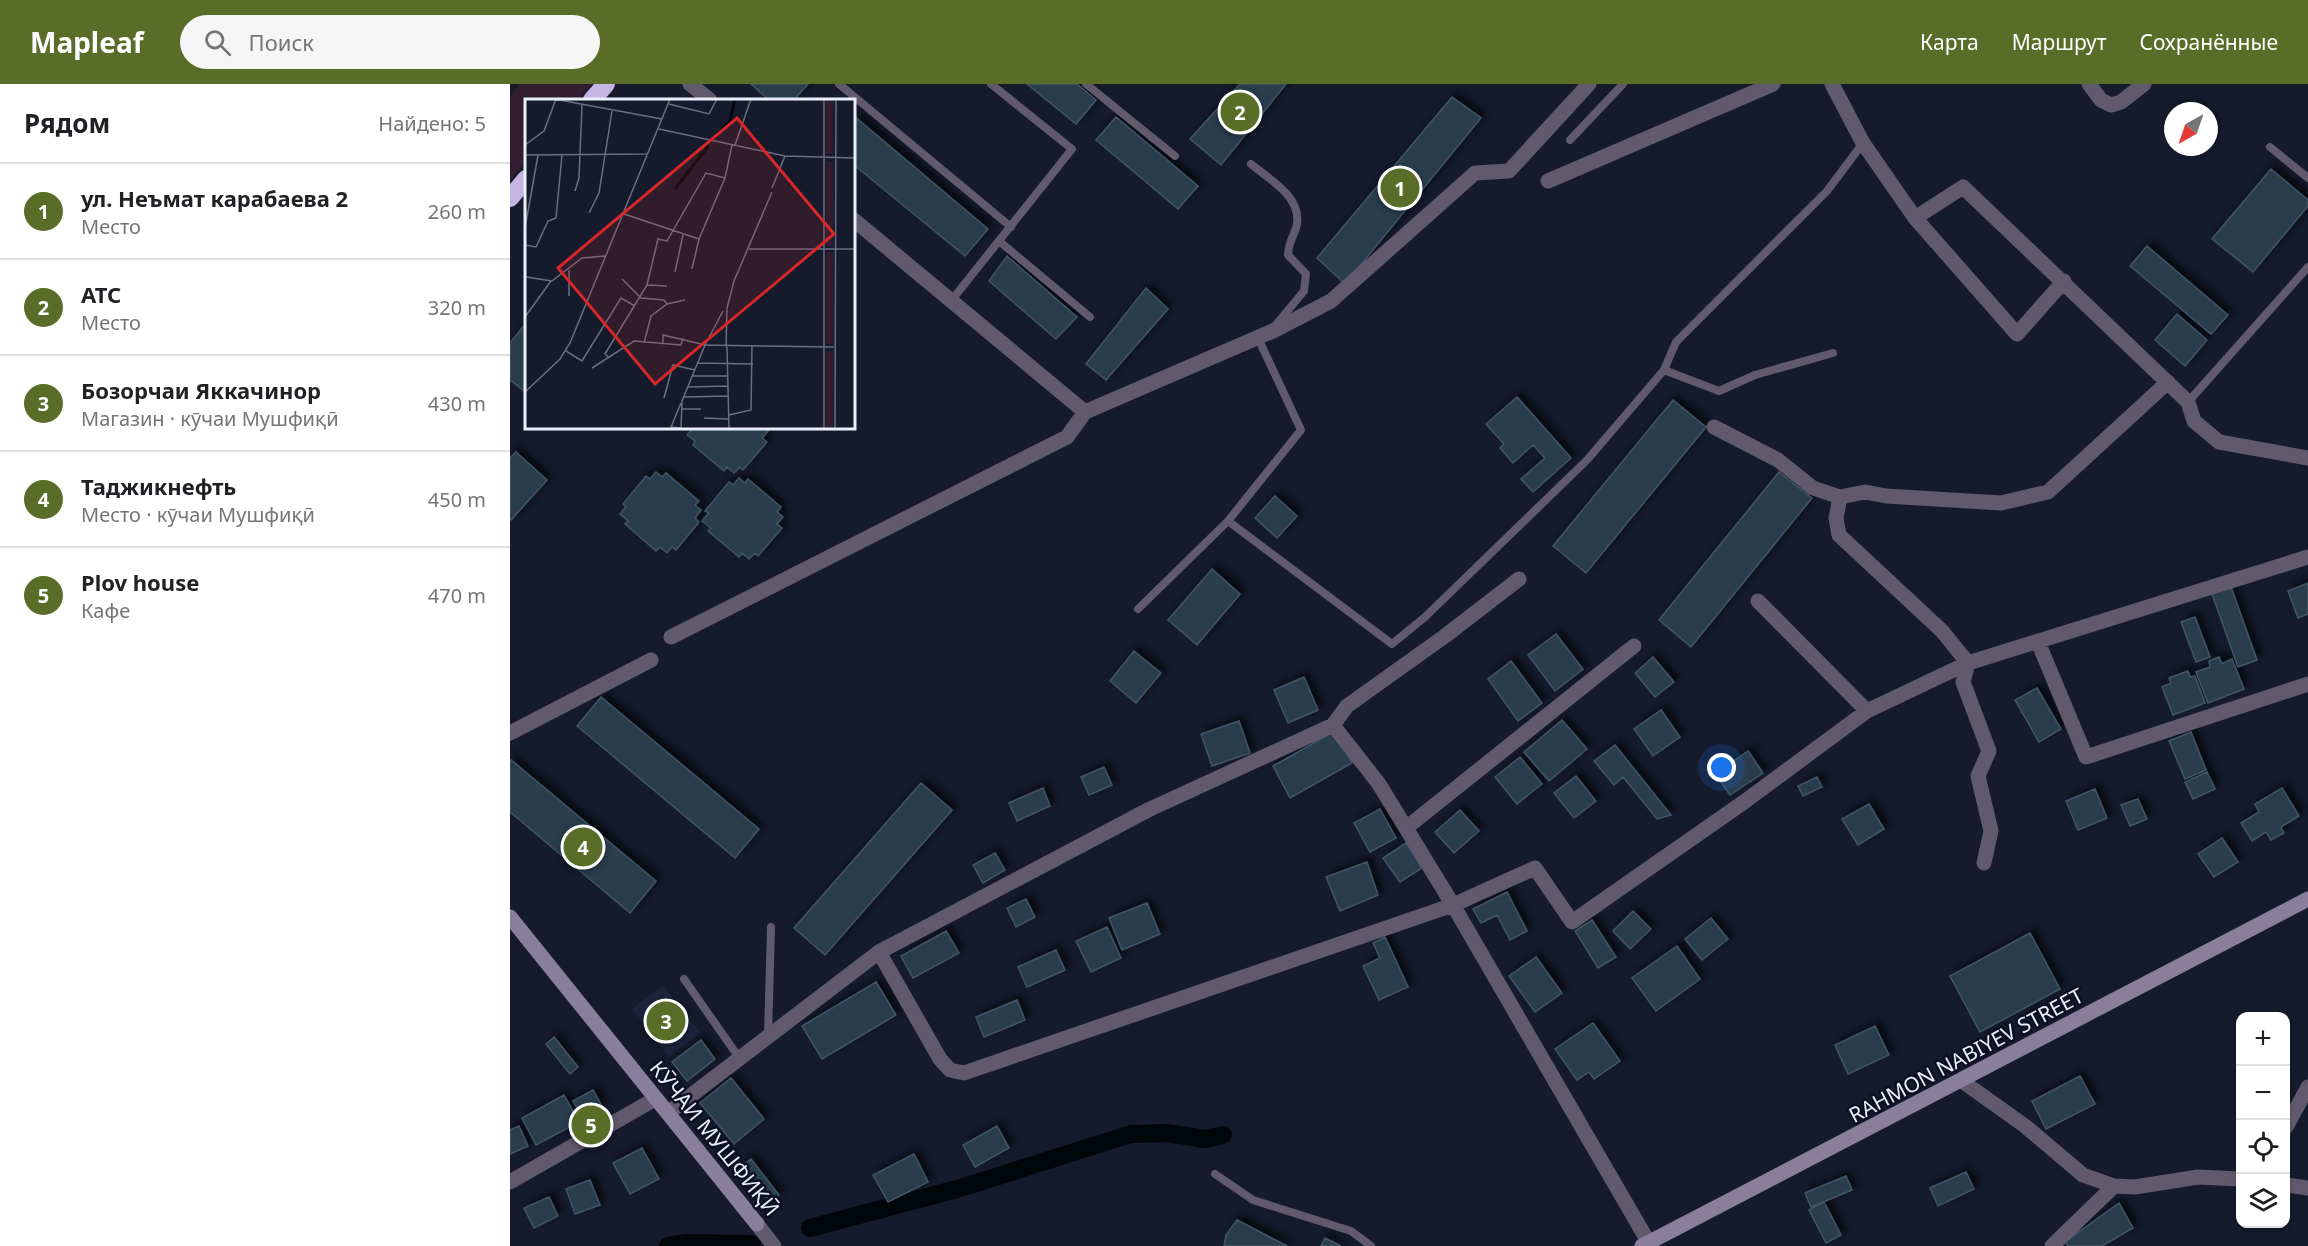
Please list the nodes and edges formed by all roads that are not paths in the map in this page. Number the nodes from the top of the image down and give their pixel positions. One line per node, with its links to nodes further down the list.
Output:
1 (606, 84): 12 (highway)
2 (690, 84): 13 (street)
3 (839, 84): 25 (lane)
4 (991, 84): 25 (lane)
5 (1086, 84): 17 (lane)
6 (1589, 84): 31 (street)
7 (1623, 84): 14 (lane)
8 (1773, 84): 21 (street)
9 (1832, 84): 15 (street)
10 (2089, 84): 11 (street)
11 (2144, 84)
12 (593, 99)
13 (709, 99)
14 (1570, 140)
15 (1863, 143): 23 (street); 34 (lane)
16 (2270, 147): 19 (lane)
17 (1175, 156)
18 (1251, 164): 31 (lane)
19 (2308, 178)
20 (525, 179): 22 (highway)
21 (1548, 181)
22 (510, 198)
23 (1915, 218): 28 (street); 28 (street)
24 (855, 221): 29 (street)
25 (1011, 227): 26 (lane)
26 (999, 241): 29 (lane); 30 (lane)
27 (2308, 267): 36 (lane)
28 (2064, 280): 35 (street)
29 (951, 301): 37 (street)
30 (1090, 317)
31 (1273, 331): 32 (street)
32 (1258, 338): 37 (street); 41 (lane)
33 (1833, 352): 34 (lane)
34 (1664, 370): 41 (lane)
35 (2168, 382): 36 (street); 40 (street)
36 (2188, 402): 39 (street)
37 (1084, 412): 46 (street)
38 (1714, 427): 40 (street)
39 (2308, 458)
40 (1840, 497): 50 (street)
41 (1228, 521): 45 (lane)
42 (2308, 557): 47 (street)
43 (1519, 579): 53 (street)
44 (1758, 601): 52 (street)
45 (1138, 609)
46 (671, 637)
47 (2038, 642): 50 (street); 51 (street)
48 (1634, 646): 55 (street)
49 (651, 660): 54 (street)
50 (1968, 663): 52 (street); 56 (street)
51 (2308, 684)
52 (1867, 711): 58 (street)
53 (1333, 725): 55 (street); 61 (street)
54 (510, 733)
55 (1406, 828): 58 (street)
56 (1984, 863)
57 (2308, 899): 65 (street, RAHMON NABIYEV STREET)
58 (1453, 905): 61 (street); 76 (street)
59 (510, 917): 67 (street, КӮЧАИ МУШФИҚӢ)
60 (771, 927): 63 (lane)
61 (879, 952): 63 (street)
62 (684, 979): 64 (lane)
63 (768, 1037): 64 (street)
64 (740, 1059): 68 (street)
65 (1962, 1081): 73 (street); 76 (street, RAHMON NABIYEV STREET)
66 (2308, 1086): 69 (street)
67 (655, 1099): 68 (street, КӮЧАИ МУШФИҚӢ); 72 (street)
68 (668, 1113): 77 (street, КӮЧАИ МУШФИҚӢ)
69 (2290, 1120)
70 (1215, 1174): 78 (lane)
71 (2236, 1179): 73 (street)
72 (510, 1182)
73 (2114, 1186): 79 (street)
74 (2290, 1186): 75 (street)
75 (2308, 1188)
76 (1646, 1244)
77 (774, 1246)
78 (1371, 1246)
79 (2052, 1246)

